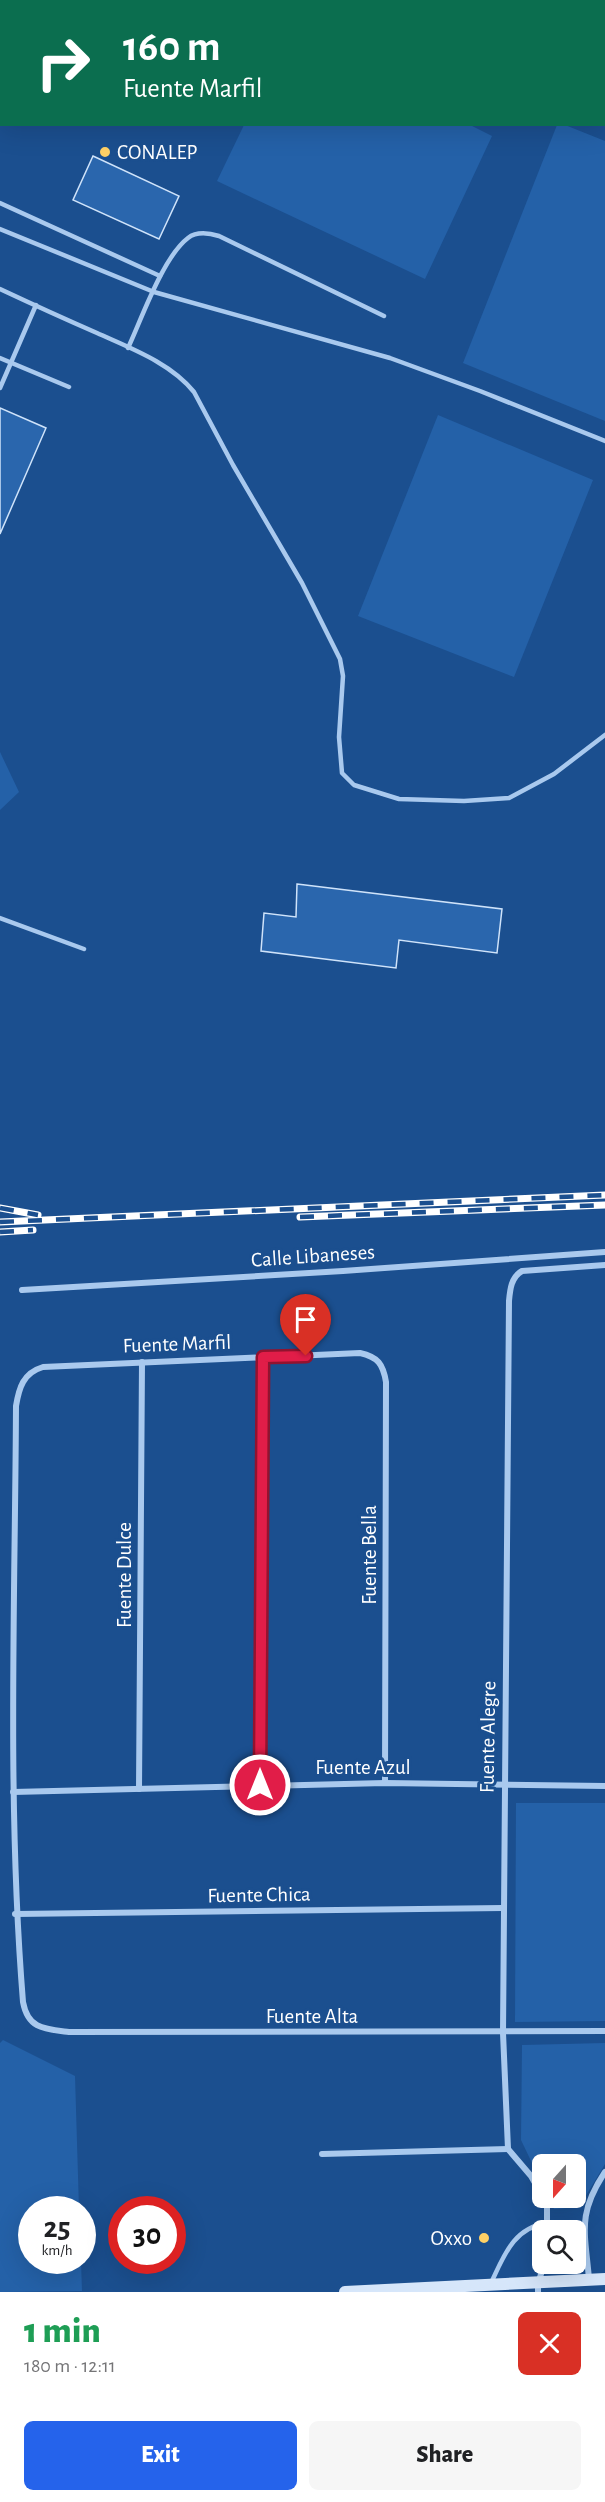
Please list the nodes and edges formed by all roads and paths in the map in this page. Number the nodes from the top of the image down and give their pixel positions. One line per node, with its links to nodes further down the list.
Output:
1 (0, 203): 3 (lane)
2 (0, 229): 5 (lane)
3 (160, 276): 5 (lane); 7 (lane)
4 (0, 290): 6 (lane)
5 (154, 292): 8 (lane); 13 (lane)
6 (36, 305): 8 (lane); 10 (lane)
7 (384, 316)
8 (128, 348): 14 (lane)
9 (0, 358): 10 (lane)
10 (11, 363): 11 (lane); 12 (lane)
11 (69, 387)
12 (0, 388)
13 (605, 441)
14 (605, 735)
15 (0, 918): 16 (lane)
16 (84, 949)
17 (605, 1252): 19 (street, Calle Libaneses)
18 (605, 1265): 24 (street, Fuente Alegre)
19 (22, 1290)
20 (349, 1354): 21 (street, Fuente Marfil); 23 (street, Fuente Bella)
21 (263, 1357): 22 (street, Fuente Marfil); 25 (street)
22 (142, 1362): 27 (street, Fuente Dulce); 28 (street, Fuente Marfil)
23 (386, 1783): 24 (street, Fuente Azul); 25 (street, Fuente Azul)
24 (504, 1784): 26 (street, Fuente Azul); 29 (street, Fuente Alegre)
25 (260, 1785): 27 (street, Fuente Azul)
26 (605, 1786)
27 (139, 1789): 28 (street, Fuente Azul)
28 (14, 1792): 30 (street)
29 (503, 1908): 30 (street, Fuente Chica); 32 (street, Fuente Alegre)
30 (15, 1914): 32 (street, Fuente Alta)
31 (605, 2031): 32 (street, Fuente Alta)
32 (503, 2033): 33 (street, Fuente Alegre)
33 (508, 2149): 34 (street); 36 (street)
34 (322, 2154)
35 (605, 2172): 38 (street)
36 (532, 2178)
37 (532, 2228): 40 (lane)
38 (589, 2279): 39 (street); 41 (street)
39 (605, 2279)
40 (490, 2285): 41 (street); 42 (street)
41 (538, 2288)
42 (345, 2292)

